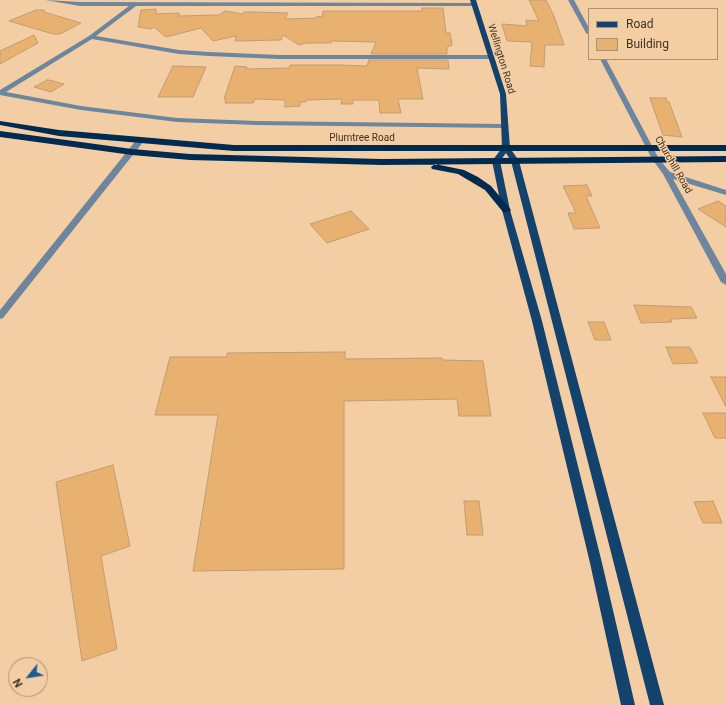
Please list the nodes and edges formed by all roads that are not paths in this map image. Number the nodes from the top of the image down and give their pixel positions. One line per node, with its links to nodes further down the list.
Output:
1 (48, 0): 3 (street)
2 (571, 0): 5 (street)
3 (137, 2): 4 (street); 6 (street)
4 (474, 2): 7 (main road, Wellington Road)
5 (588, 31)
6 (92, 37): 7 (street); 9 (street)
7 (490, 57): 11 (main road, Wellington Road)
8 (604, 60): 15 (street, Churchill Road)
9 (0, 93): 11 (street)
10 (0, 123): 13 (highway, Plumtree Road)
11 (504, 126): 14 (main road, Wellington Road)
12 (0, 134): 17 (highway, Plumtree Road)
13 (140, 141): 14 (highway, Plumtree Road); 17 (street)
14 (506, 148): 15 (highway, Plumtree Road); 20 (main road); 21 (main road)
15 (650, 148): 16 (highway, Plumtree Road); 18 (street, Churchill Road)
16 (726, 148)
17 (132, 152): 22 (highway, Plumtree Road); 27 (street)
18 (656, 159): 19 (highway, Plumtree Road); 21 (highway, Plumtree Road); 23 (street, Churchill Road)
19 (726, 159)
20 (496, 161): 21 (highway, Plumtree Road); 22 (highway, Plumtree Road); 25 (main road)
21 (515, 161): 29 (main road)
22 (382, 162): 25 (highway)
23 (667, 174): 24 (street); 26 (street, Churchill Road)
24 (726, 193)
25 (506, 210): 28 (main road)
26 (726, 282)
27 (0, 316)
28 (628, 705)
29 (657, 705)

